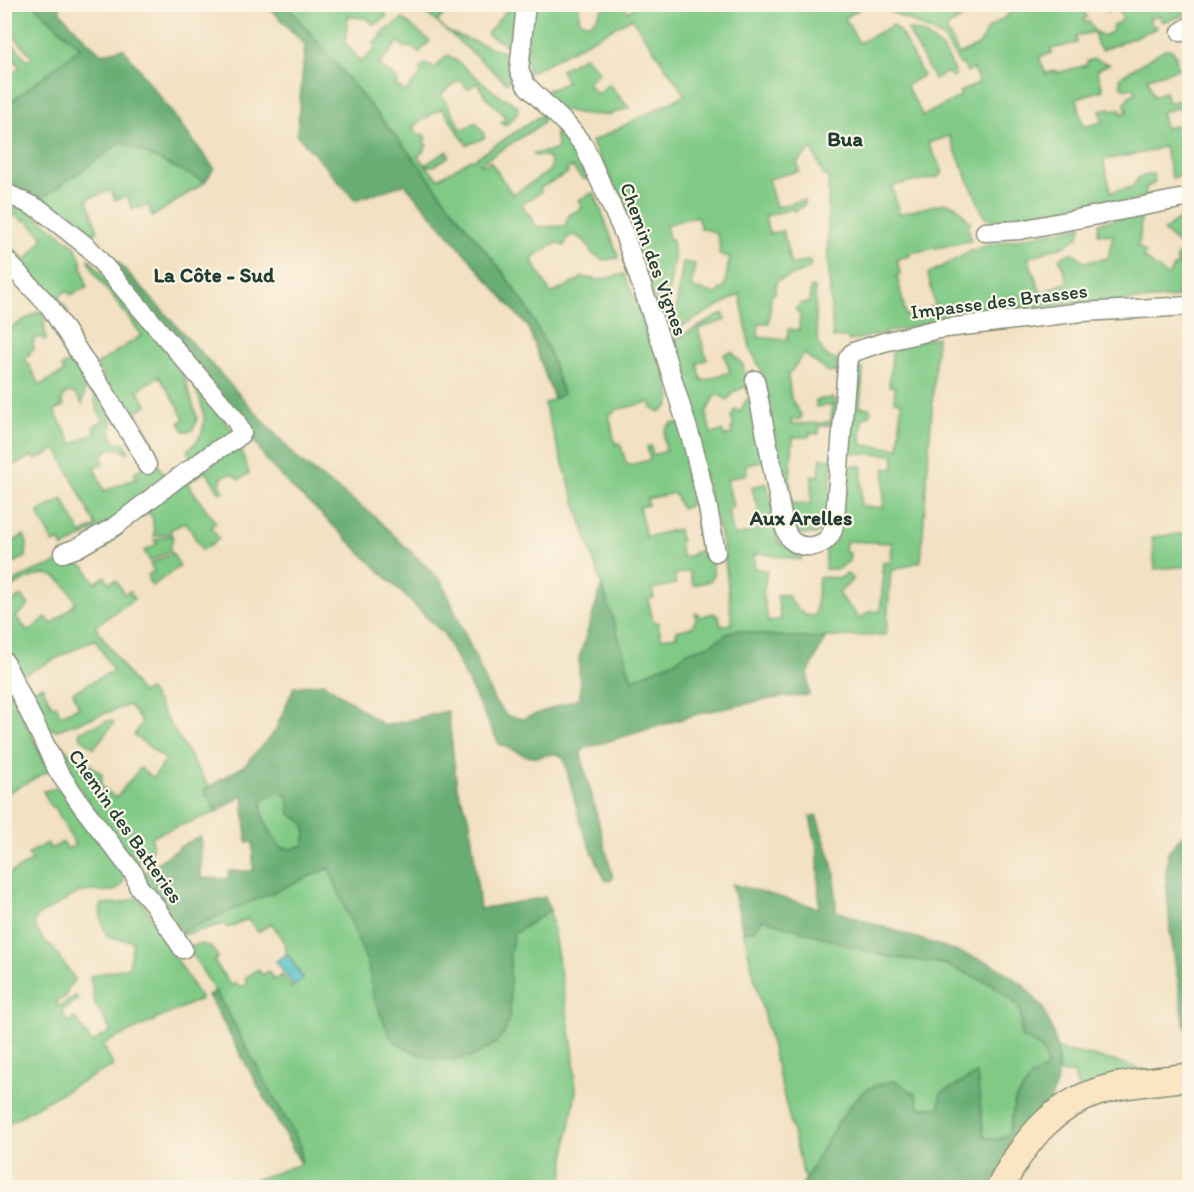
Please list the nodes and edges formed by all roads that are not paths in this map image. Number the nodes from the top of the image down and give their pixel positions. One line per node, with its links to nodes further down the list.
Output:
1 (526, 4): 9 (street, Chemin des Vignes)
2 (4, 192): 10 (street)
3 (1190, 197): 4 (street)
4 (985, 232)
5 (4, 258): 8 (street)
6 (1190, 306): 7 (street, Impasse des Brasses)
7 (755, 380)
8 (147, 465)
9 (716, 552)
10 (63, 553)
11 (4, 661): 12 (street, Chemin des Batteries)
12 (183, 949)
13 (1190, 1077): 14 (street)
14 (1000, 1188)

